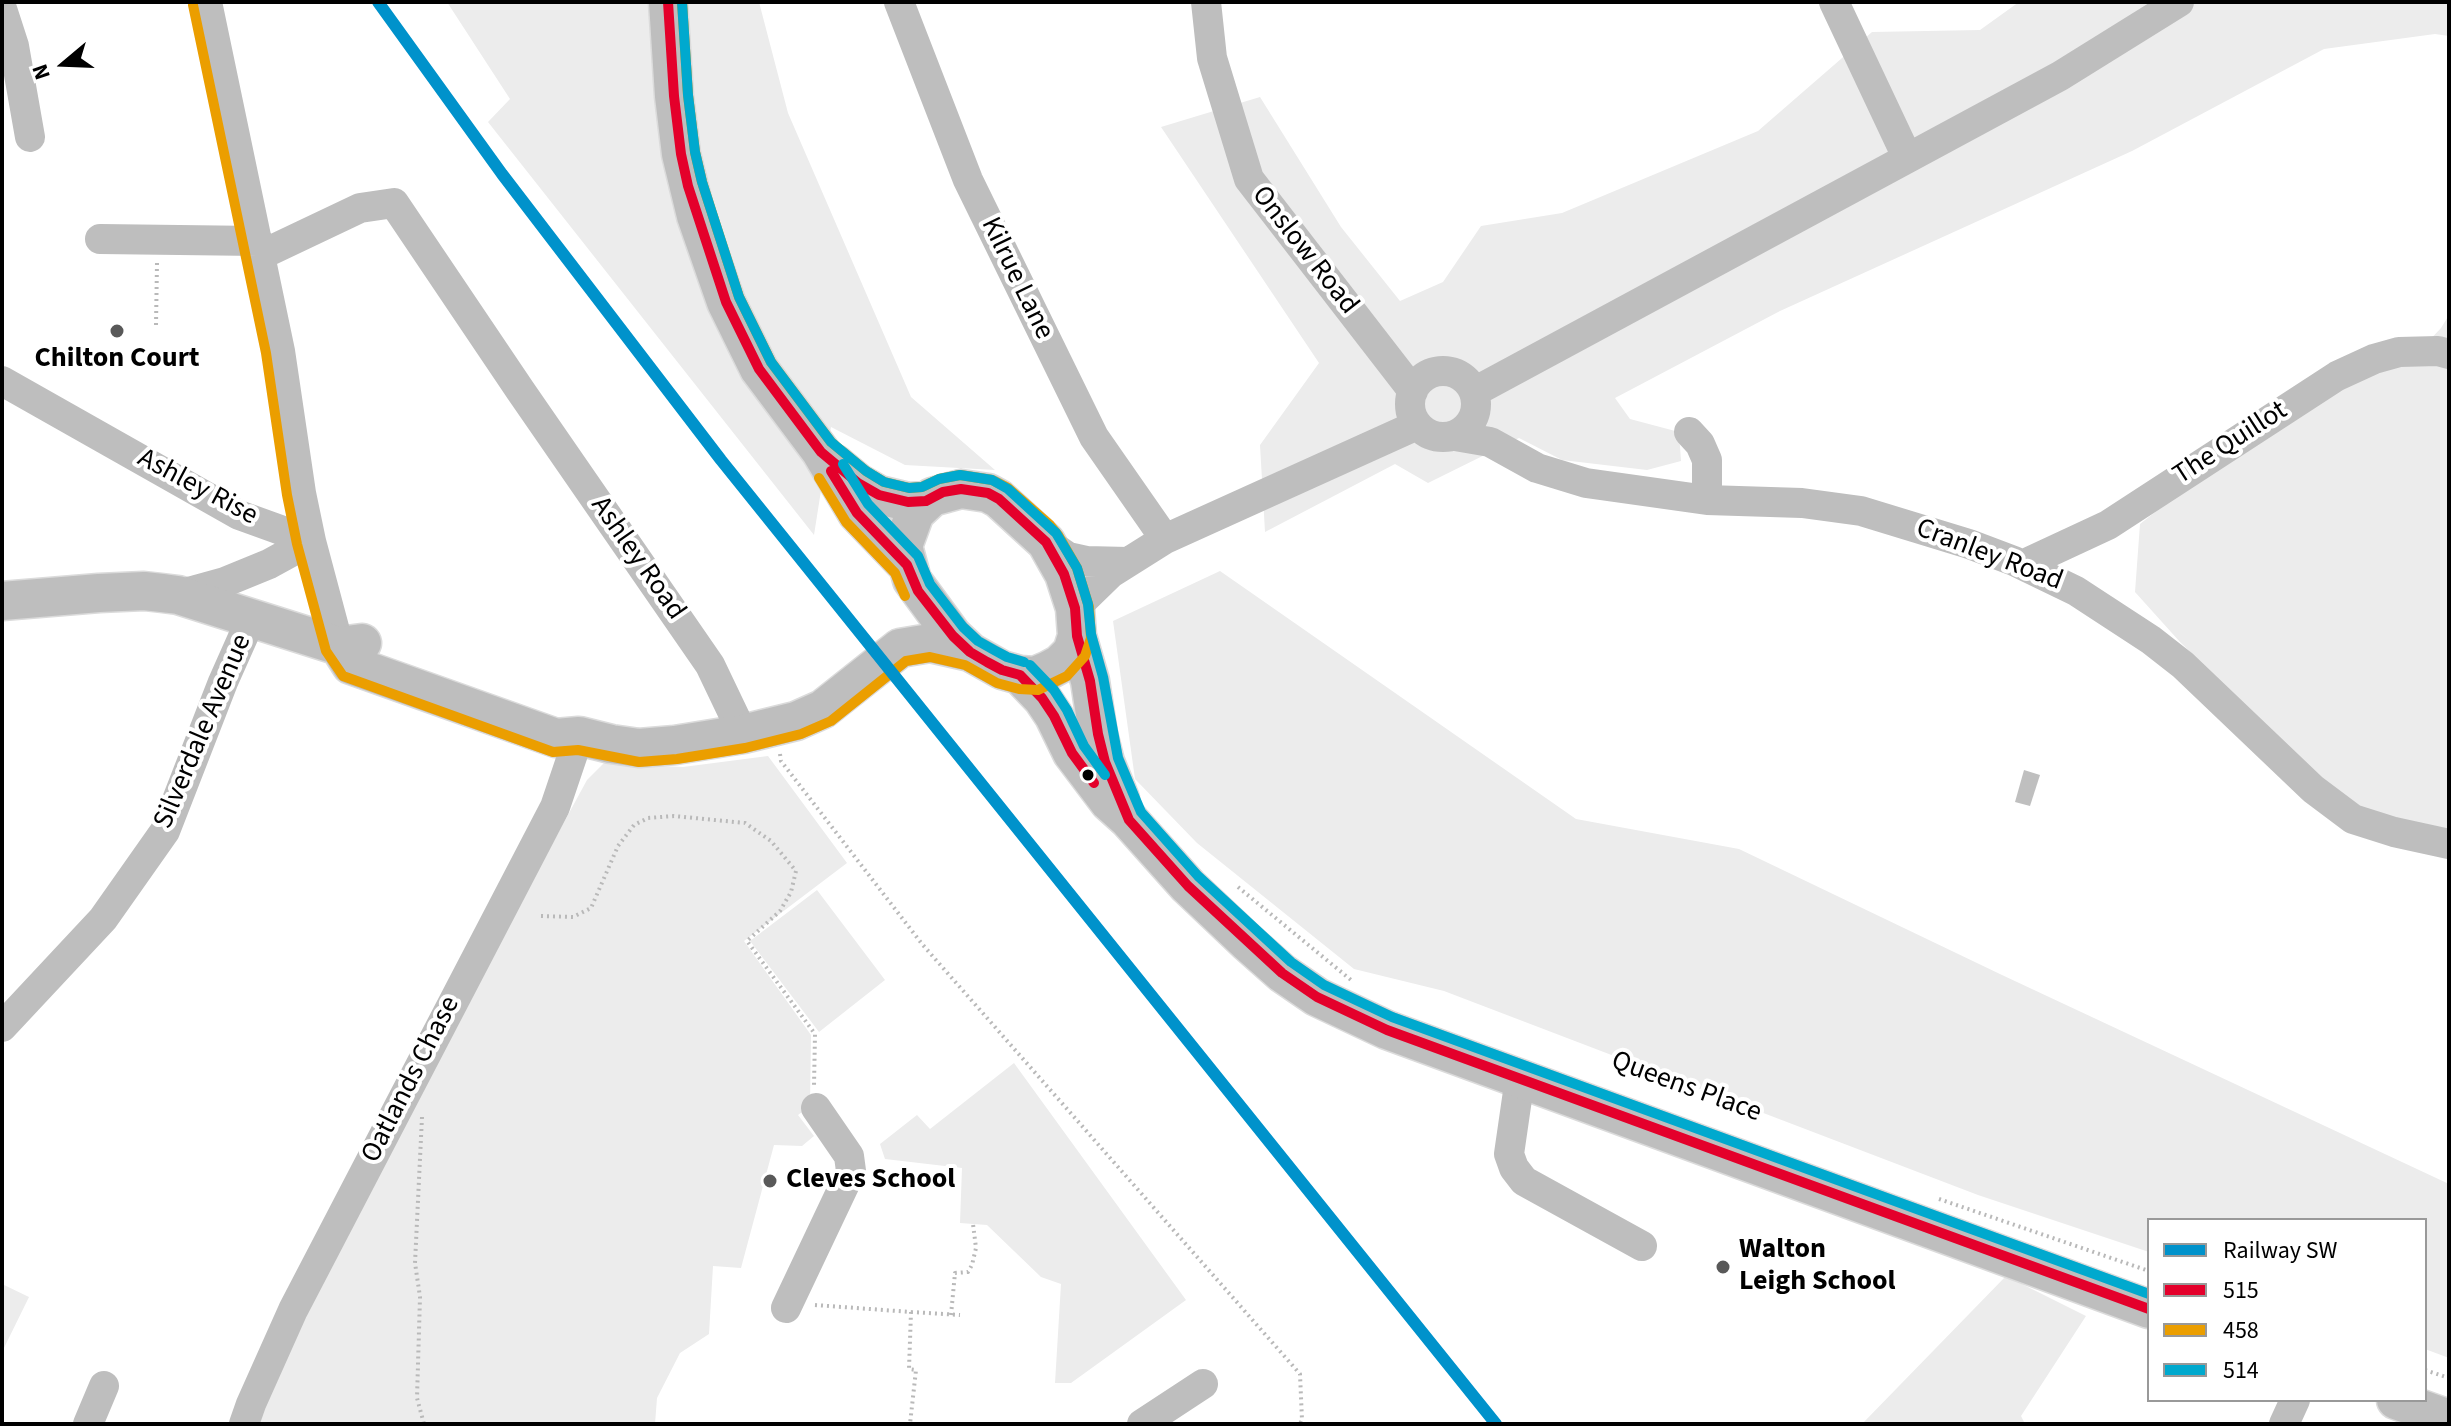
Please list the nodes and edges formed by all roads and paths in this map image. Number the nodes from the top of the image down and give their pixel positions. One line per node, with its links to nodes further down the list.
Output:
1 (207, 2): 12 (street)
2 (668, 2): 21 (main road)
3 (899, 2): 24 (street, Kilrue Lane)
4 (1206, 2): 16 (street, Onslow Road)
5 (1834, 2): 9 (street)
6 (2179, 2): 9 (street)
7 (2, 9): 8 (street)
8 (30, 137)
9 (1907, 157): 17 (street)
10 (100, 239): 11 (street)
11 (158, 240): 12 (street); 13 (path)
12 (259, 248): 25 (street); 38 (street, Ashley Road)
13 (156, 325)
14 (2449, 354): 28 (street, The Quillot)
15 (2, 381): 25 (street, Ashley Rise)
16 (1413, 391): 17 (street); 18 (street)
17 (1474, 392): 20 (street)
18 (1417, 425): 20 (street); 24 (street)
19 (1689, 432): 22 (street)
20 (1455, 436): 22 (street, Cranley Road)
21 (821, 452): 23 (main road); 29 (main road)
22 (1707, 500): 28 (street, Cranley Road)
23 (926, 501): 26 (main road); 29 (main road)
24 (1165, 539): 27 (street)
25 (311, 541): 30 (street, Ashley Rise); 34 (street)
26 (1046, 542): 27 (street); 33 (main road)
27 (1128, 562): 33 (street)
28 (2022, 565): 41 (street, Cranley Road)
29 (912, 578): 35 (main road); 36 (main road)
30 (178, 595): 31 (main road); 32 (main road)
31 (2, 601)
32 (251, 619): 34 (main road); 45 (street, Silverdale Avenue)
33 (1076, 622): 37 (main road); 40 (main road)
34 (339, 646): 39 (main road)
35 (896, 652): 36 (main road); 38 (main road)
36 (970, 652): 37 (main road)
37 (1020, 675): 40 (main road)
38 (759, 731): 39 (main road); 70 (path)
39 (579, 736): 66 (street, Oatlands Chase)
40 (1129, 820): 46 (main road)
41 (2449, 844)
42 (1238, 887): 44 (path)
43 (541, 916): 47 (path)
44 (1355, 983)
45 (2, 1027)
46 (1520, 1078): 51 (street); 54 (main road)
47 (816, 1108): 53 (street)
48 (422, 1113): 67 (path)
49 (1938, 1199): 52 (path)
50 (973, 1224): 56 (path)
51 (1642, 1246)
52 (2147, 1270)
53 (787, 1306): 55 (path)
54 (2147, 1308)
55 (911, 1312): 56 (path); 68 (path)
56 (951, 1315): 57 (path)
57 (960, 1315)
58 (2427, 1371): 59 (path)
59 (2449, 1378)
60 (1203, 1384): 69 (street)
61 (104, 1386): 65 (street)
62 (2294, 1402): 71 (street)
63 (2402, 1402): 64 (main road)
64 (2449, 1419)
65 (88, 1424)
66 (244, 1424)
67 (424, 1424)
68 (910, 1424)
69 (1142, 1424)
70 (1300, 1424)
71 (2284, 1424)

